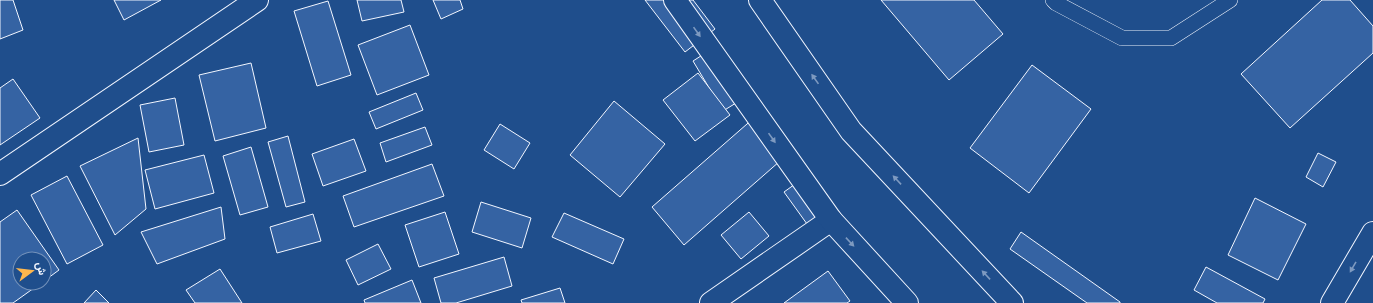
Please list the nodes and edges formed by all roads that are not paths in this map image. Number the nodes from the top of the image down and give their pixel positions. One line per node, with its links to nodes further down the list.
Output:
1 (675, 0): 7 (street, one-way to 7)
2 (760, 0): 11 (street, one-way to 2)
3 (1053, 0): 4 (lane)
4 (1230, 0)
5 (246, 3): 6 (street)
6 (0, 174)
7 (831, 220): 9 (street); 10 (street, one-way to 10)
8 (1373, 233): 12 (street, one-way to 12)
9 (711, 303)
10 (907, 303)
11 (1012, 303)
12 (1332, 303)

